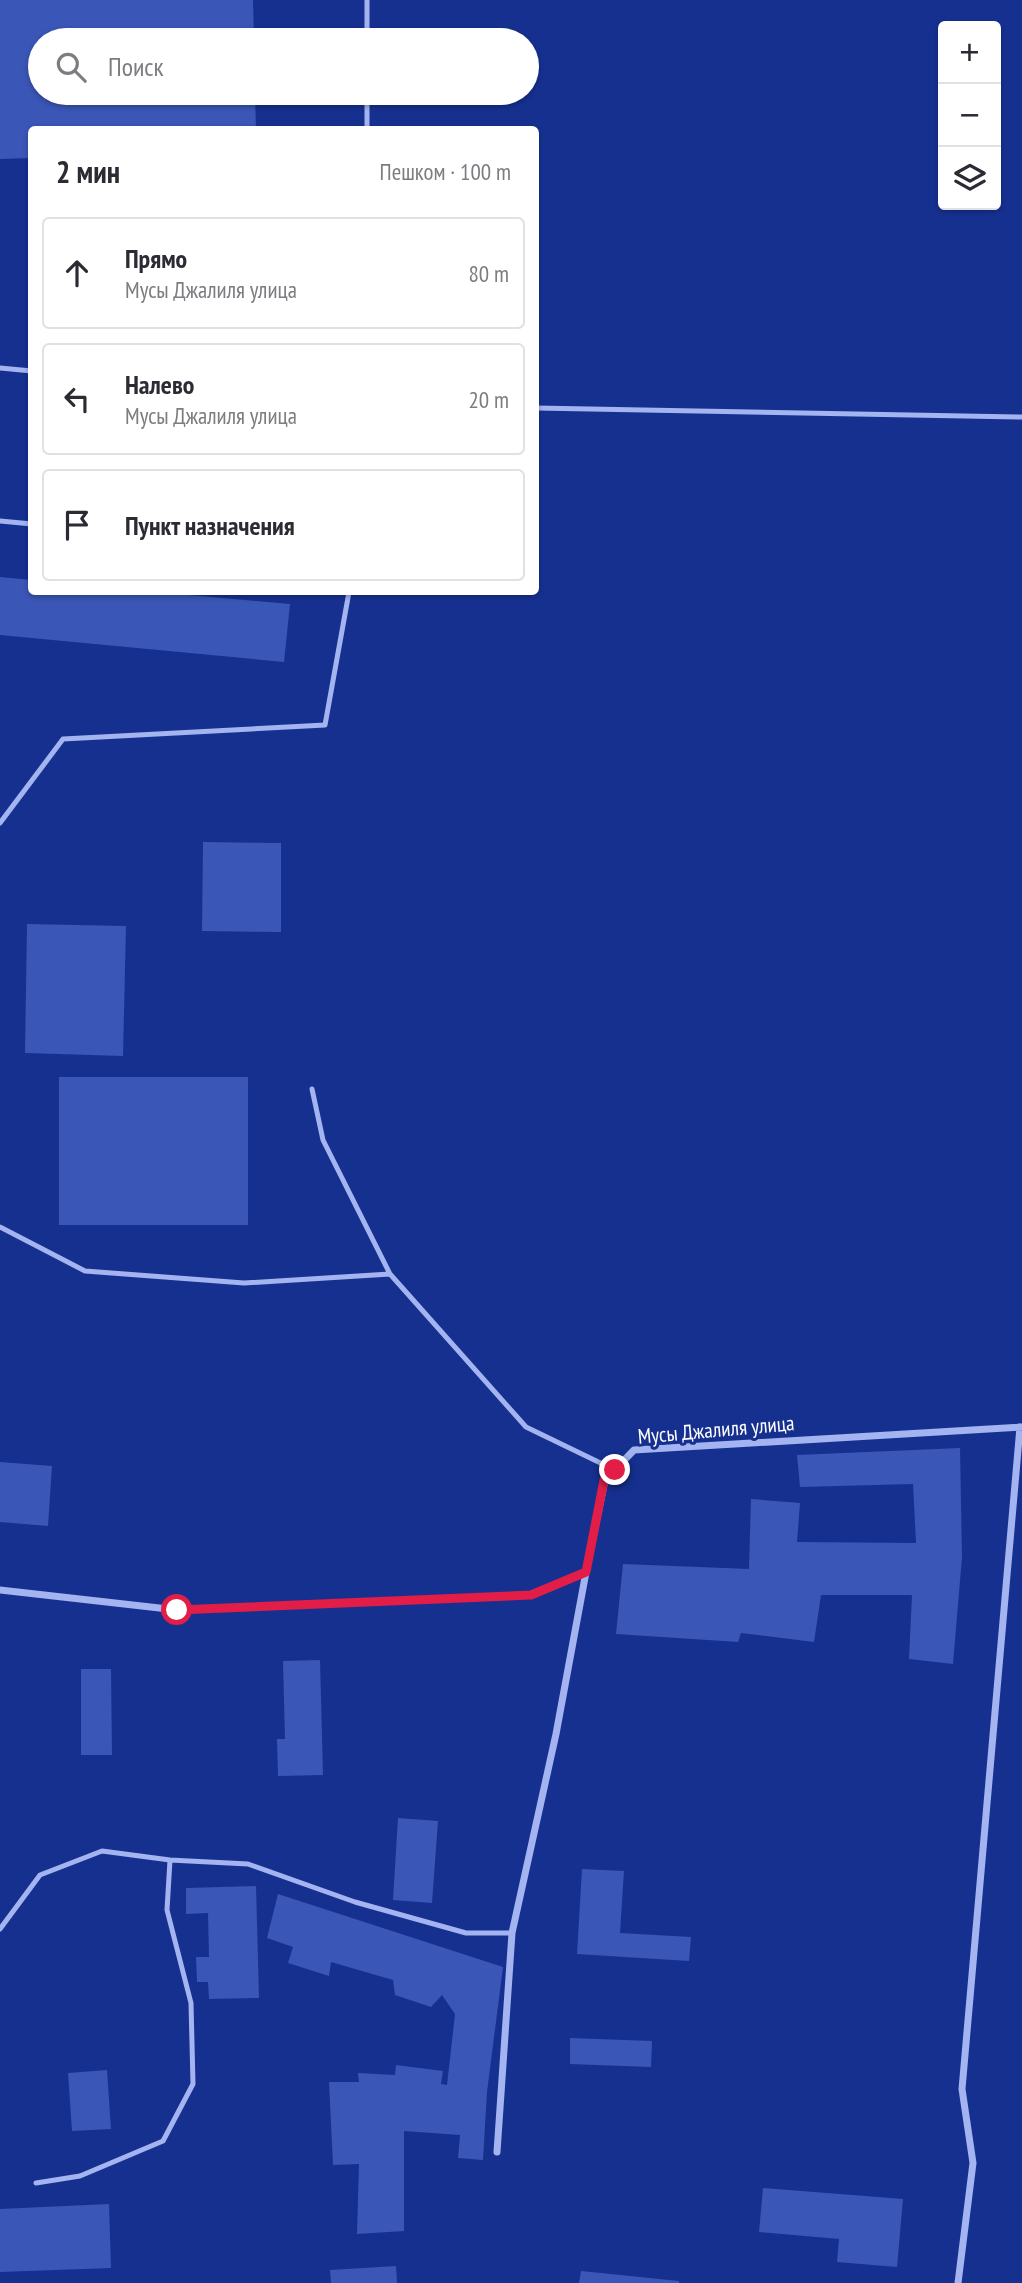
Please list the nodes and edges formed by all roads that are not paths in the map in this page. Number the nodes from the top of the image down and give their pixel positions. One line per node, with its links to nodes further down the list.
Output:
1 (367, 0): 2 (lane)
2 (367, 28)
3 (367, 105): 4 (lane)
4 (367, 126)
5 (0, 368): 6 (lane)
6 (28, 371)
7 (539, 408): 8 (lane)
8 (1022, 417)
9 (0, 521): 10 (lane)
10 (28, 524)
11 (348, 595): 12 (lane)
12 (0, 823)
13 (312, 1090): 15 (lane)
14 (0, 1227): 15 (lane)
15 (390, 1274): 17 (lane)
16 (1021, 1427): 17 (street, Мусы Джалиля улица); 25 (street)
17 (615, 1470): 18 (street, Мусы Джалиля улица)
18 (586, 1572): 19 (street); 22 (street, Мусы Джалиля улица)
19 (0, 1590)
20 (170, 1860): 21 (lane); 22 (lane); 24 (lane)
21 (0, 1929)
22 (512, 1933): 23 (street, Мусы Джалиля улица)
23 (497, 2152)
24 (36, 2183)
25 (958, 2283)

